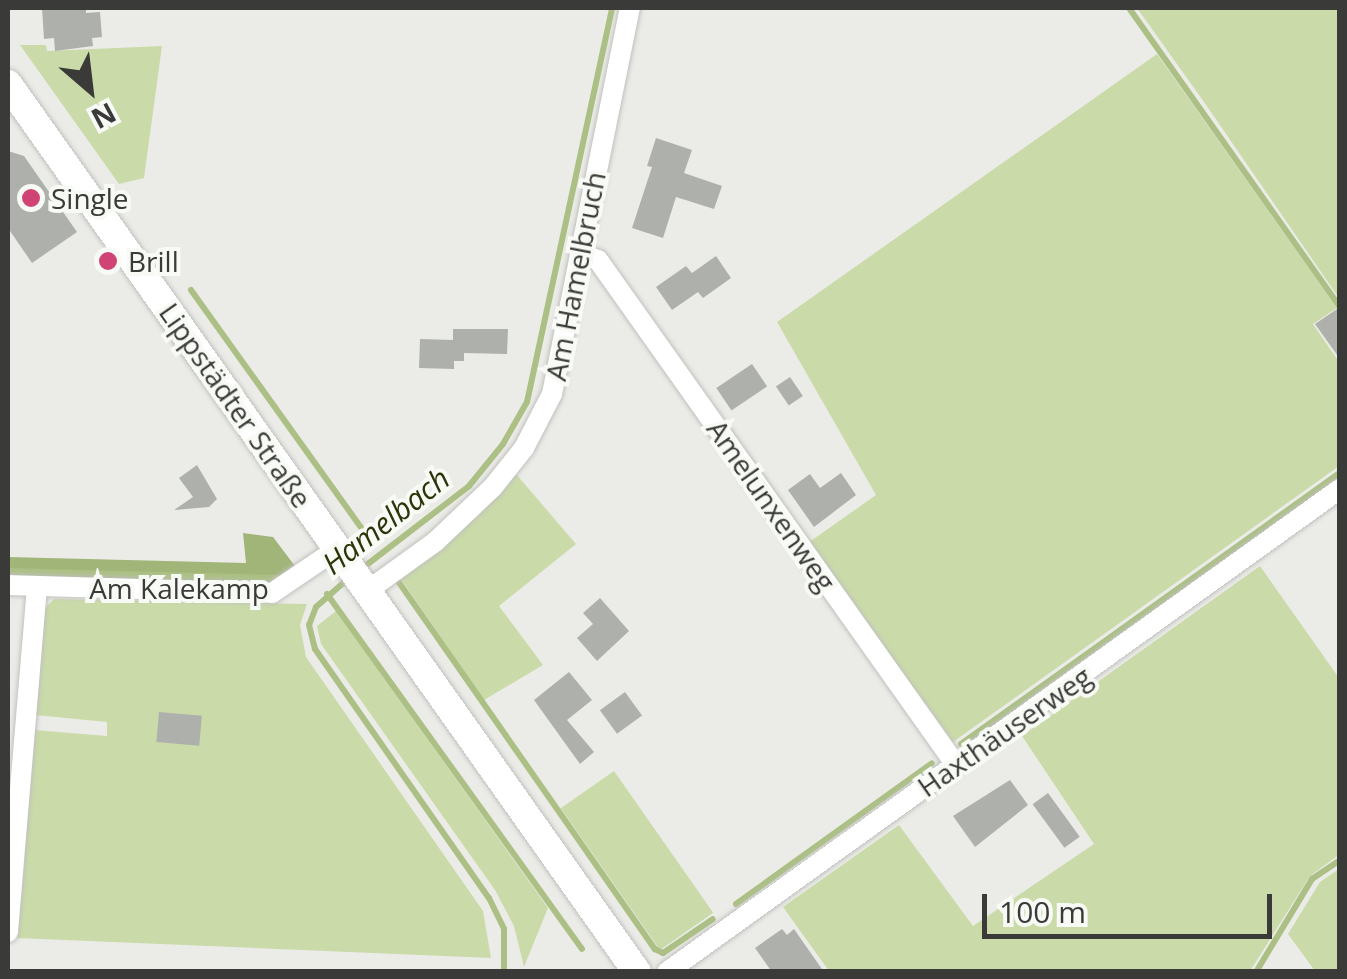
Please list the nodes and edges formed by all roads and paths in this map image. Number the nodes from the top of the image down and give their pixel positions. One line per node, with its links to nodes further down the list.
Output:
1 (630, 8): 3 (street, Am Hamelbruch)
2 (10, 93): 5 (street, Lippstädter Straße)
3 (582, 254): 8 (street, Am Hamelbruch); 9 (street, Amelunxenweg)
4 (1340, 489): 9 (street, Haxthäuserweg)
5 (342, 556): 7 (street, Am Kalekamp); 8 (street, Lippstädter Straße)
6 (8, 585): 7 (street, Am Kalekamp)
7 (37, 586): 10 (street)
8 (366, 589): 11 (street, Lippstädter Straße)
9 (956, 765): 12 (street, Haxthäuserweg)
10 (8, 932)
11 (637, 972)
12 (667, 972)

